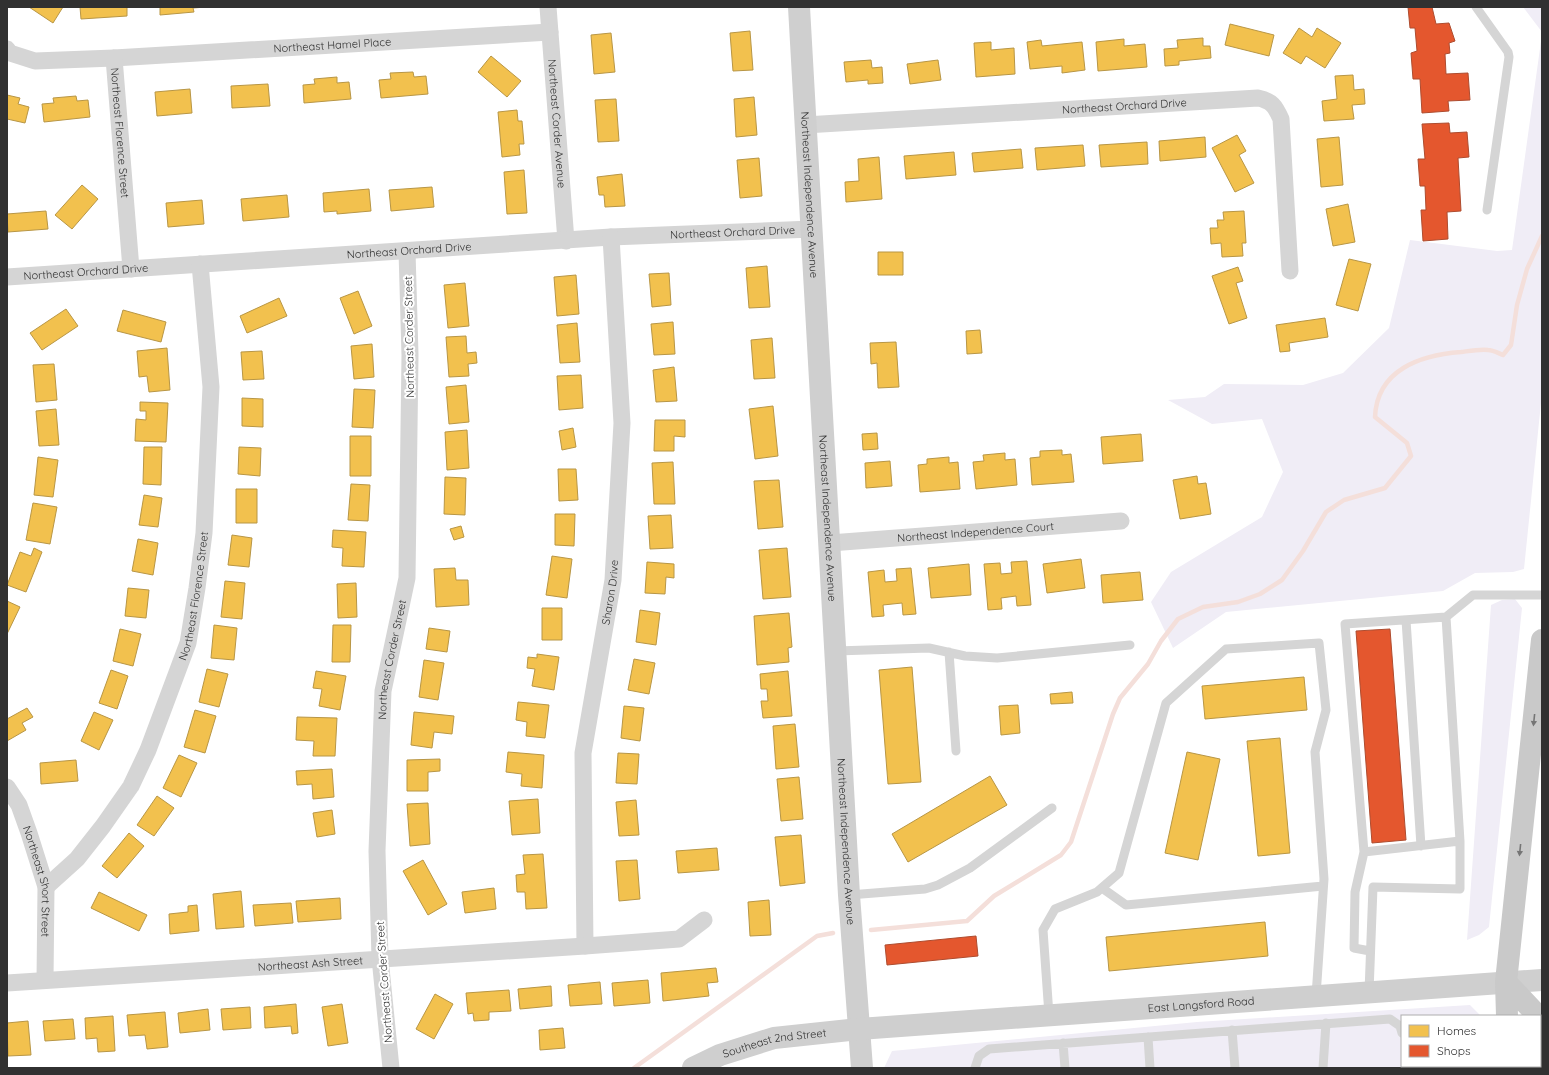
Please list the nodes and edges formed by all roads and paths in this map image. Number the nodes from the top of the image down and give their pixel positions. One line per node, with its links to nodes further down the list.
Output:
1 (548, 7): 4 (street, Northeast Corder Avenue)
2 (799, 7): 7 (street, Northeast Independence Avenue)
3 (1476, 7): 8 (lane)
4 (550, 32): 6 (street, Northeast Hamel Place); 11 (street, Northeast Corder Avenue)
5 (7, 49): 6 (street, Northeast Florence Street)
6 (114, 58): 14 (street, Northeast Florence Street)
7 (805, 125): 9 (street, Northeast Independence Avenue); 15 (street, Northeast Orchard Drive)
8 (1487, 210)
9 (812, 229): 10 (street, Northeast Orchard Drive); 18 (street, Northeast Independence Avenue)
10 (612, 237): 11 (street, Northeast Orchard Drive); 37 (street, Sharon Drive)
11 (566, 241): 12 (street, Northeast Orchard Drive)
12 (407, 251): 13 (street, Northeast Orchard Drive); 39 (street, Northeast Corder Street)
13 (200, 264): 14 (street, Northeast Orchard Drive); 33 (street, Northeast Florence Street)
14 (131, 268): 16 (street, Northeast Orchard Drive)
15 (1290, 271)
16 (7, 277)
17 (1121, 521): 18 (street, Northeast Independence Court)
18 (830, 543): 24 (street, Northeast Independence Avenue)
19 (1542, 595): 20 (lane)
20 (1446, 617): 21 (lane); 29 (lane)
21 (1406, 620): 30 (lane); 31 (lane)
22 (1542, 640): 42 (main road, one-way to 42)
23 (1130, 645): 25 (lane)
24 (836, 651): 25 (lane); 35 (street, Northeast Independence Avenue)
25 (949, 652): 26 (lane)
26 (956, 751)
27 (7, 787): 33 (street, Northeast Short Street)
28 (1052, 808): 35 (lane)
29 (1460, 841): 30 (lane); 38 (lane)
30 (1421, 846): 31 (lane)
31 (1364, 852): 38 (lane)
32 (1323, 886): 34 (lane); 34 (lane); 45 (lane)
33 (46, 887): 40 (street, Northeast Short Street)
34 (1102, 888): 46 (lane)
35 (850, 895): 50 (street, Northeast Independence Avenue)
36 (704, 920): 37 (street, Northeast Ash Street)
37 (585, 946): 39 (street, Northeast Ash Street)
38 (1370, 951): 44 (lane)
39 (380, 958): 40 (street, Northeast Ash Street); 55 (street, Northeast Corder Street)
40 (45, 980): 43 (street, Northeast Ash Street)
41 (1542, 980): 42 (street, East Langsford Road)
42 (1506, 982): 44 (street, East Langsford Road); 47 (main road); 48 (main road)
43 (7, 983)
44 (1369, 992): 45 (street, East Langsford Road)
45 (1316, 996): 46 (street, East Langsford Road)
46 (1049, 1015): 50 (street, East Langsford Road)
47 (1507, 1015)
48 (1537, 1015)
49 (1326, 1023): 51 (lane); 52 (lane); 62 (lane)
50 (859, 1029): 56 (street, Southeast 2nd Street); 57 (street, Northeast Independence Avenue)
51 (1232, 1030): 53 (lane); 61 (lane)
52 (1401, 1030)
53 (1148, 1037): 54 (lane); 60 (lane)
54 (1063, 1043): 58 (lane); 59 (lane)
55 (391, 1068)
56 (693, 1068)
57 (862, 1068)
58 (975, 1068)
59 (1065, 1068)
60 (1150, 1068)
61 (1235, 1068)
62 (1323, 1068)

